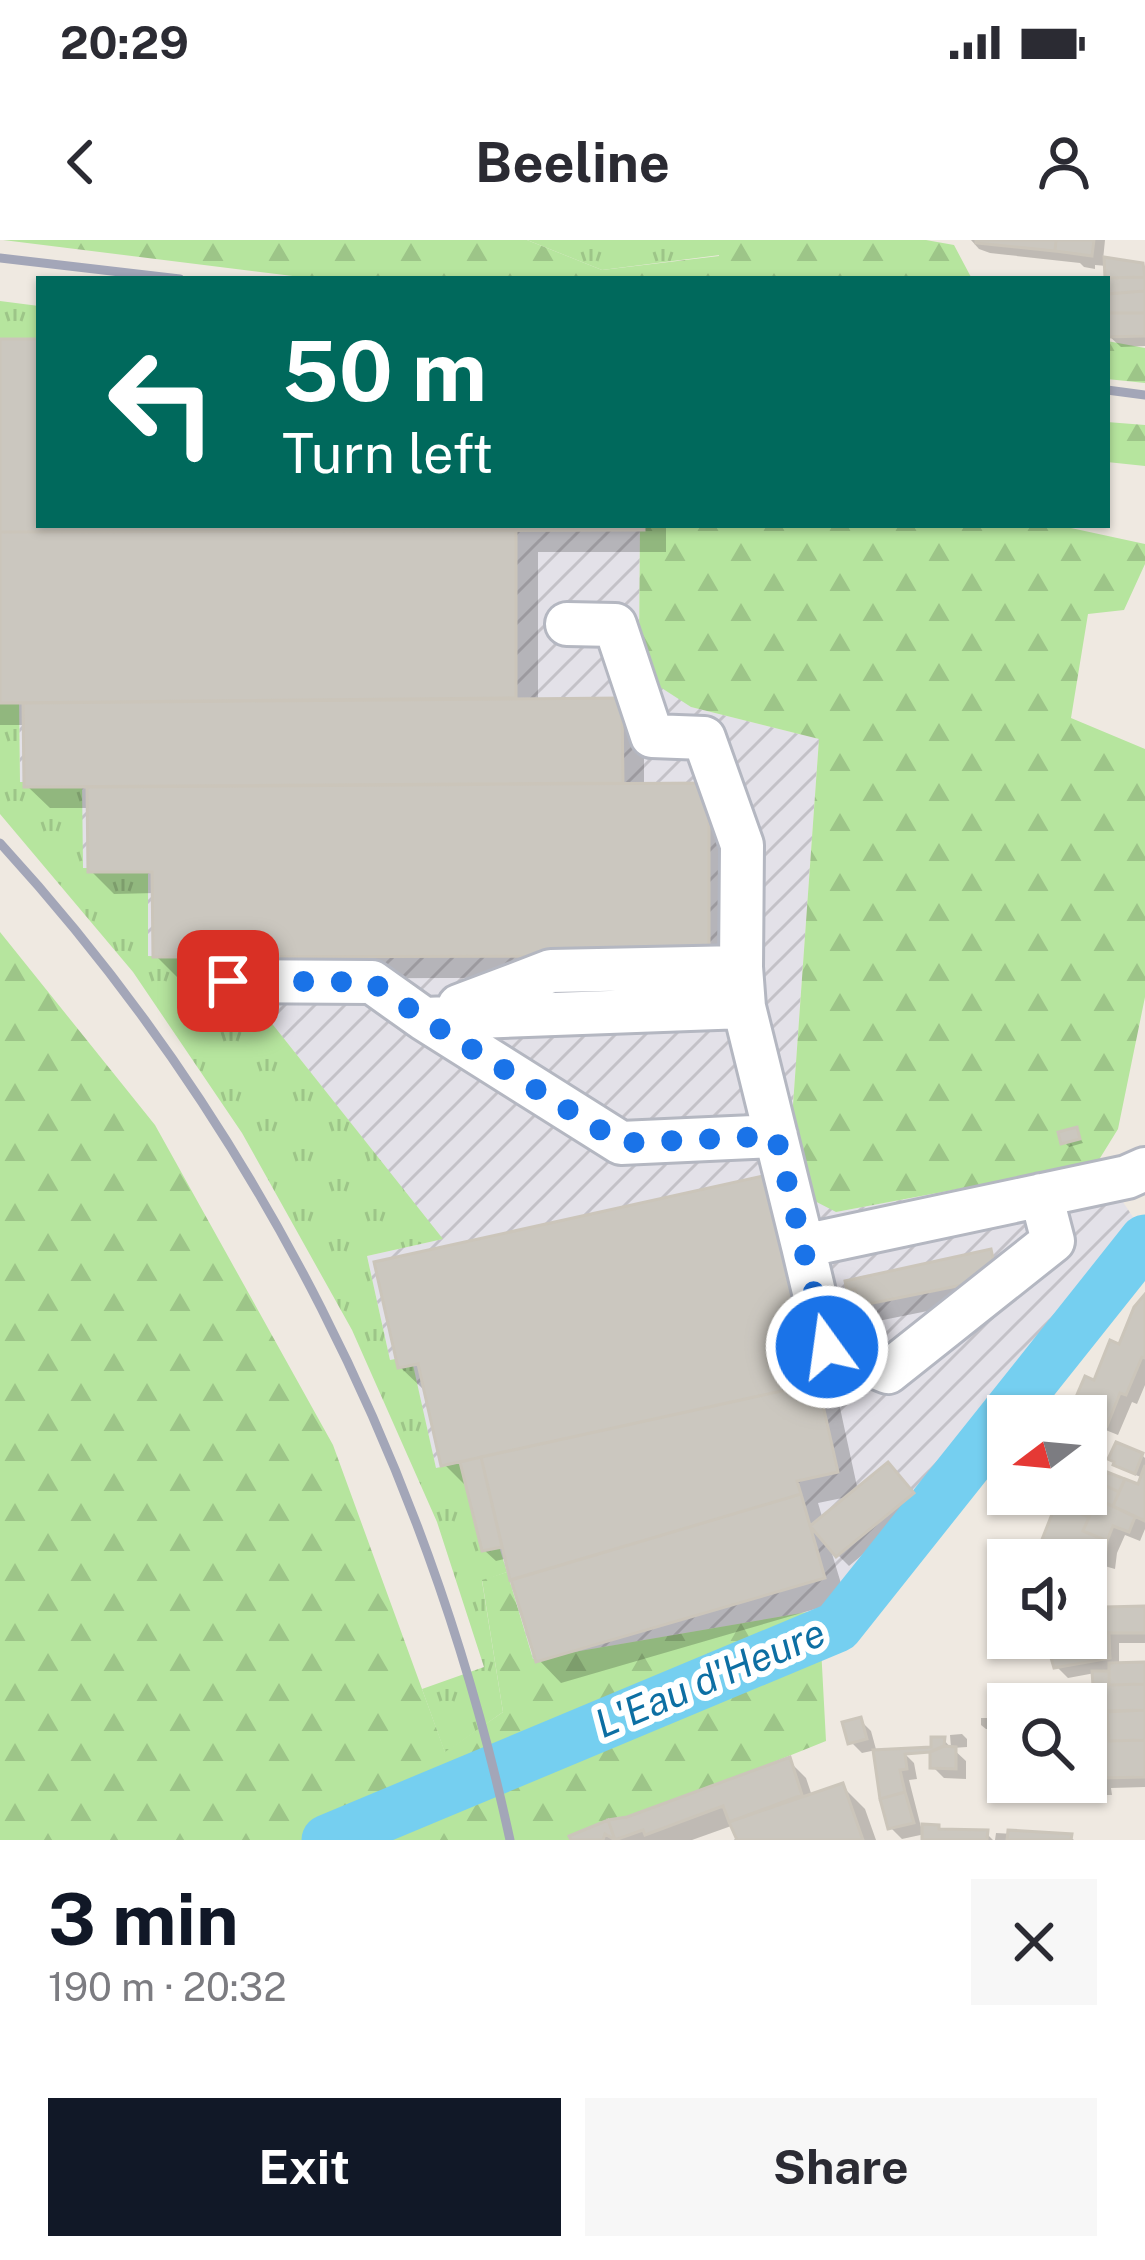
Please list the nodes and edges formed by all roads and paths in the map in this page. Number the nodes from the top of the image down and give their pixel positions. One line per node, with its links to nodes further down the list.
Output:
1 (567, 623): 3 (lane)
2 (228, 981): 4 (lane)
3 (742, 987): 4 (lane); 5 (lane)
4 (424, 1019): 5 (lane)
5 (776, 1136): 8 (lane)
6 (1145, 1169): 7 (lane)
7 (1042, 1195): 8 (lane); 8 (lane)
8 (803, 1246)

